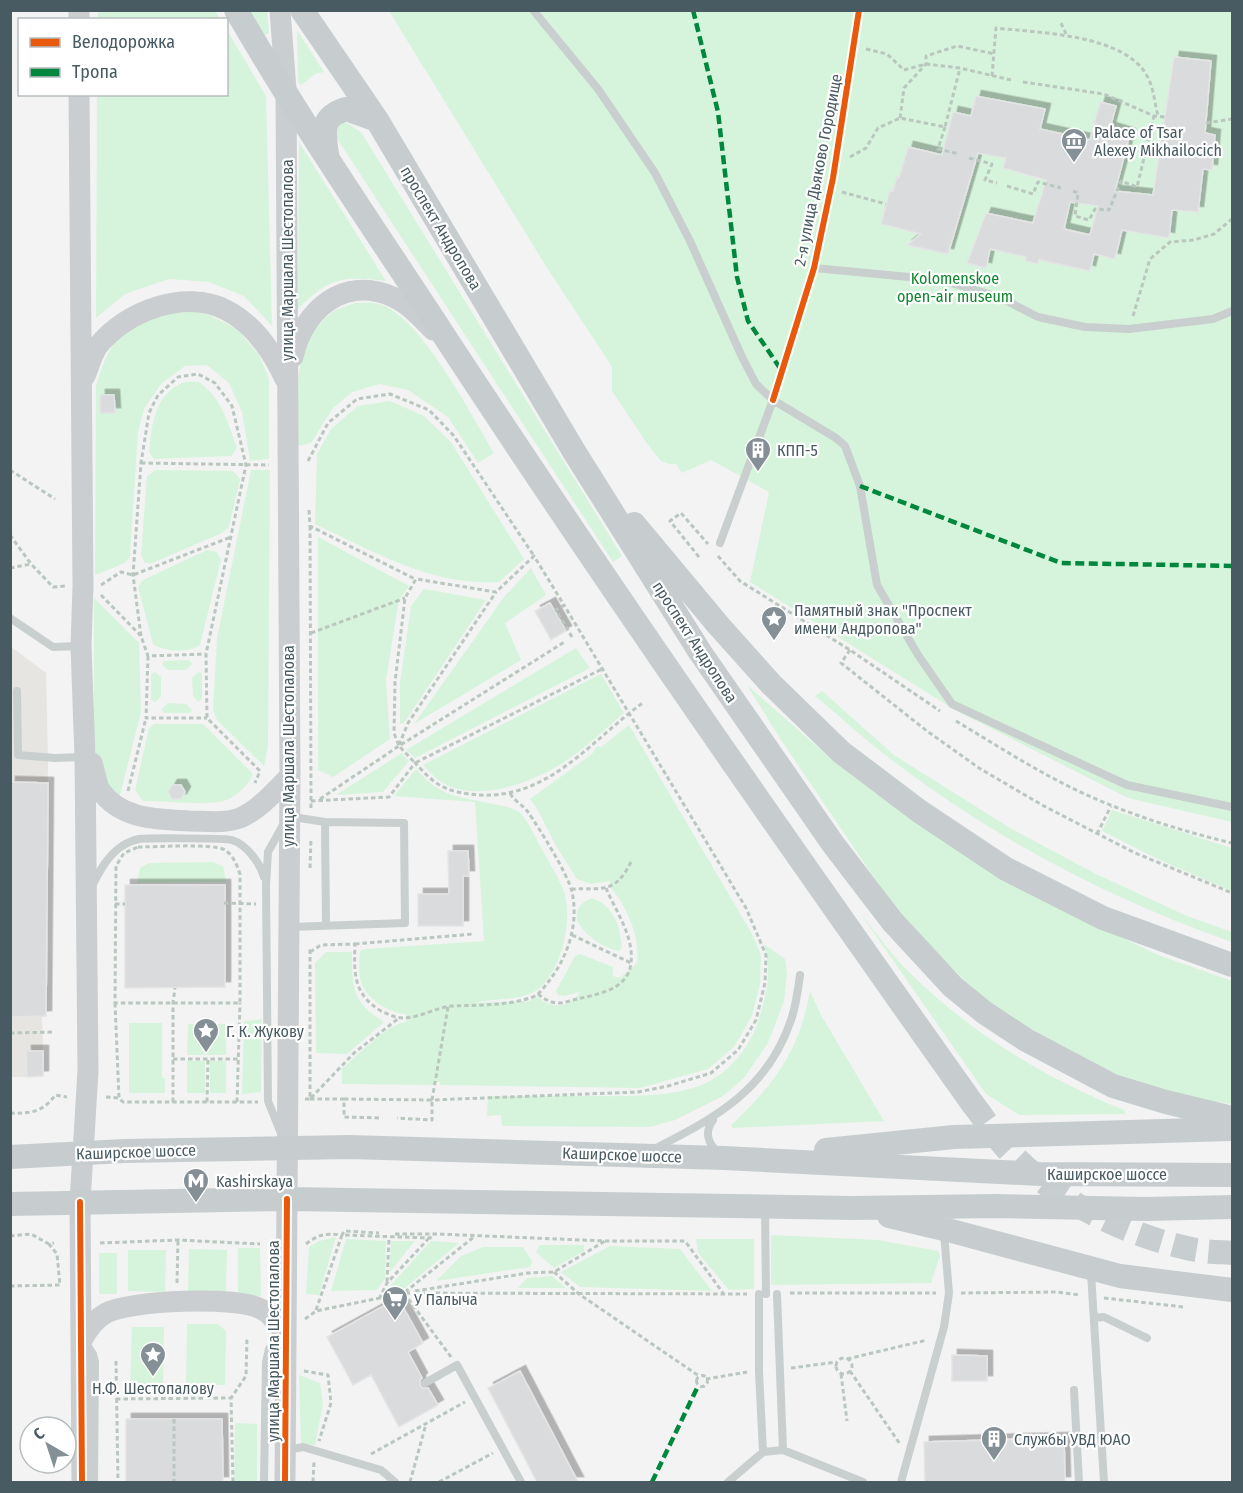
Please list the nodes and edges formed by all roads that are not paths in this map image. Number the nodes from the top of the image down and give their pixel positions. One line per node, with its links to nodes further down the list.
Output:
1 (237, 10): 6 (main road)
2 (280, 10): 6 (main road, улица Маршала Шестопалова)
3 (302, 10): 8 (main road, проспект Андропова)
4 (533, 10): 15 (lane)
5 (859, 10): 10 (lane, 2-я улица Дьяково Городище)
6 (285, 90): 9 (main road); 13 (main road, улица Маршала Шестопалова)
7 (79, 96): 14 (main road)
8 (377, 120): 9 (main road); 16 (main road, проспект Андропова)
9 (327, 155): 12 (main road)
10 (814, 268): 11 (lane); 15 (lane, 2-я улица Дьяково Городище)
11 (1233, 311)
12 (456, 354): 13 (main road); 33 (main road)
13 (288, 384): 14 (main road); 23 (main road, улица Маршала Шестопалова)
14 (82, 385): 19 (main road)
15 (773, 400): 17 (lane, 2-я улица Дьяково Городище); 24 (lane)
16 (575, 453): 31 (main road); 35 (main road, проспект Андропова)
17 (720, 543)
18 (10, 618): 19 (lane)
19 (81, 646): 21 (main road)
20 (17, 691): 22 (lane)
21 (84, 735): 22 (main road); 23 (main road)
22 (85, 757): 28 (main road)
23 (290, 776): 25 (main road, улица Маршала Шестопалова)
24 (1233, 807)
25 (288, 816): 26 (lane); 27 (lane); 30 (main road, улица Маршала Шестопалова)
26 (325, 822): 29 (lane); 29 (lane)
27 (266, 885): 28 (lane); 37 (lane)
28 (87, 902): 38 (main road)
29 (326, 925): 30 (lane)
30 (288, 927): 37 (main road, улица Маршала Шестопалова)
31 (1233, 965)
32 (800, 975): 34 (lane)
33 (972, 1102)
34 (718, 1114): 39 (lane); 41 (lane)
35 (1233, 1118)
36 (1233, 1129): 41 (main road)
37 (287, 1147): 38 (main road, Каширское шоссе); 39 (main road, Каширское шоссе); 43 (main road, улица Маршала Шестопалова)
38 (83, 1153): 40 (main road, Каширское шоссе); 44 (main road)
39 (642, 1155): 41 (main road, Каширское шоссе)
40 (10, 1157)
41 (728, 1158): 42 (main road, Каширское шоссе)
42 (1233, 1175)
43 (287, 1199): 44 (main road, Каширское шоссе); 46 (main road, Каширское шоссе); 54 (main road, улица Маршала Шестопалова)
44 (80, 1202): 45 (main road, Каширское шоссе); 56 (main road)
45 (10, 1204)
46 (765, 1207): 48 (main road, Каширское шоссе); 61 (lane)
47 (1233, 1207): 48 (main road, Каширское шоссе)
48 (852, 1208): 49 (main road)
49 (944, 1229): 50 (main road); 70 (lane)
50 (1090, 1268): 51 (main road); 53 (lane)
51 (1233, 1290)
52 (777, 1294): 60 (lane)
53 (1094, 1318): 55 (lane); 72 (lane)
54 (286, 1335): 56 (main road); 59 (main road, улица Маршала Шестопалова); 64 (lane)
55 (1147, 1338)
56 (82, 1340): 62 (main road); 63 (lane)
57 (425, 1383): 67 (lane)
58 (1074, 1390): 71 (lane)
59 (285, 1450): 65 (main road, улица Маршала Шестопалова); 66 (lane)
60 (783, 1450): 61 (lane); 69 (lane)
61 (763, 1452): 68 (lane)
62 (82, 1482)
63 (94, 1482)
64 (264, 1482)
65 (285, 1482)
66 (395, 1482)
67 (521, 1482)
68 (728, 1482)
69 (862, 1482)
70 (901, 1482)
71 (1079, 1482)
72 (1104, 1482)

